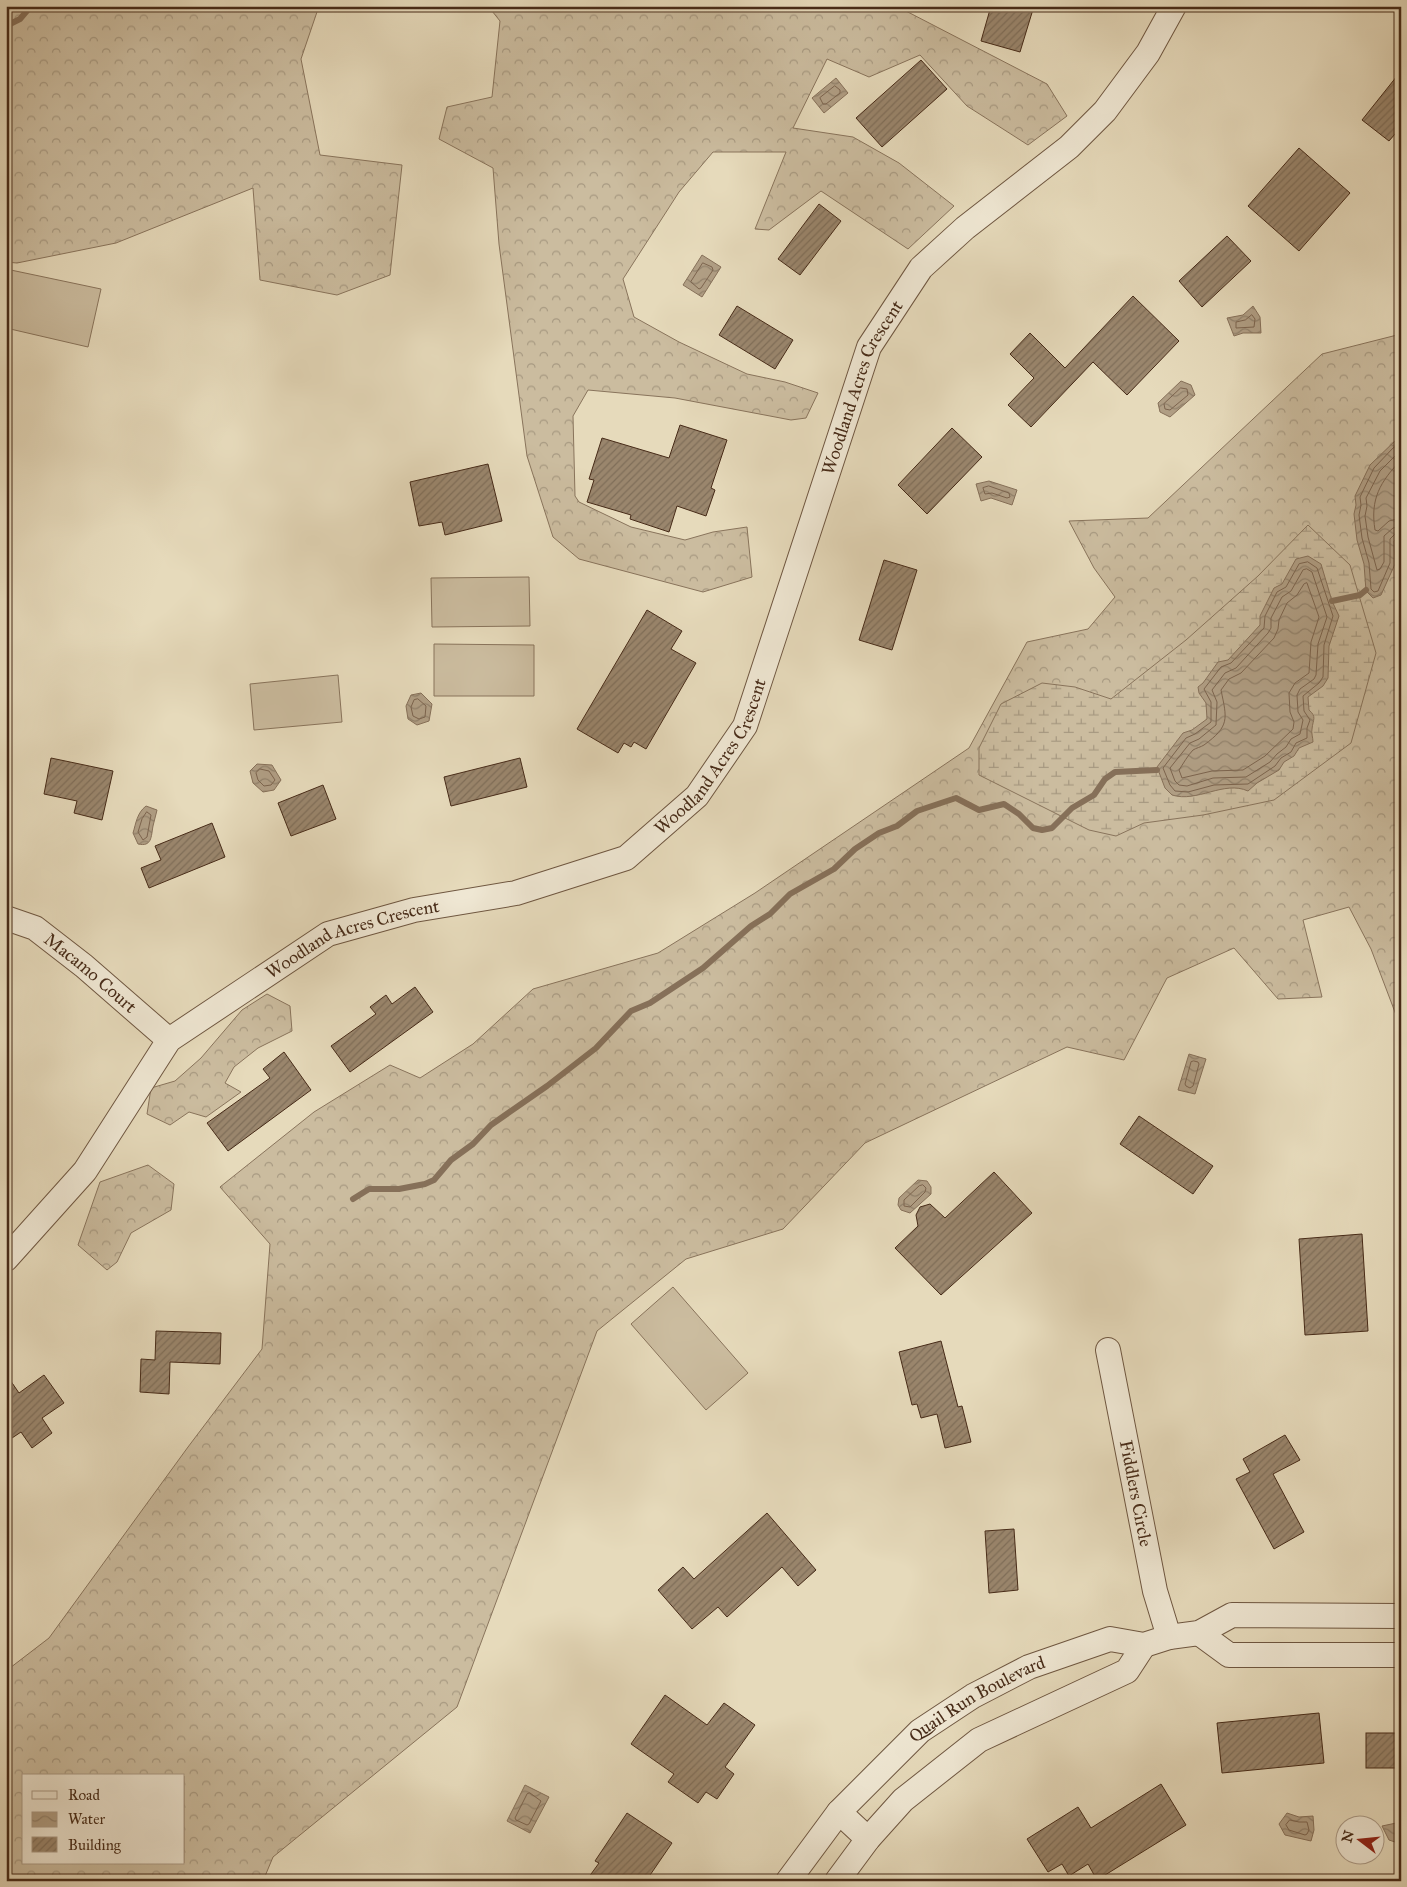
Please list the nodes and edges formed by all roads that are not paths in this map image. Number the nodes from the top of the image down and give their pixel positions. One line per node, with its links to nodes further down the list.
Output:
1 (1174, 6): 3 (street, Woodland Acres Crescent)
2 (6, 918): 3 (street, Macamo Court)
3 (169, 1040): 4 (street, Woodland Acres Crescent)
4 (6, 1259)
5 (1108, 1350): 8 (street, Fiddlers Circle)
6 (1401, 1616): 7 (street, Quail Run Boulevard)
7 (1199, 1633): 8 (street, Quail Run Boulevard); 10 (street)
8 (1169, 1637): 9 (street, Quail Run Boulevard)
9 (1144, 1645): 11 (street, Quail Run Boulevard); 12 (street, Quail Run Boulevard)
10 (1401, 1654)
11 (839, 1812): 12 (street); 13 (street, Quail Run Boulevard)
12 (868, 1839): 14 (street, Quail Run Boulevard)
13 (788, 1881)
14 (837, 1881)

